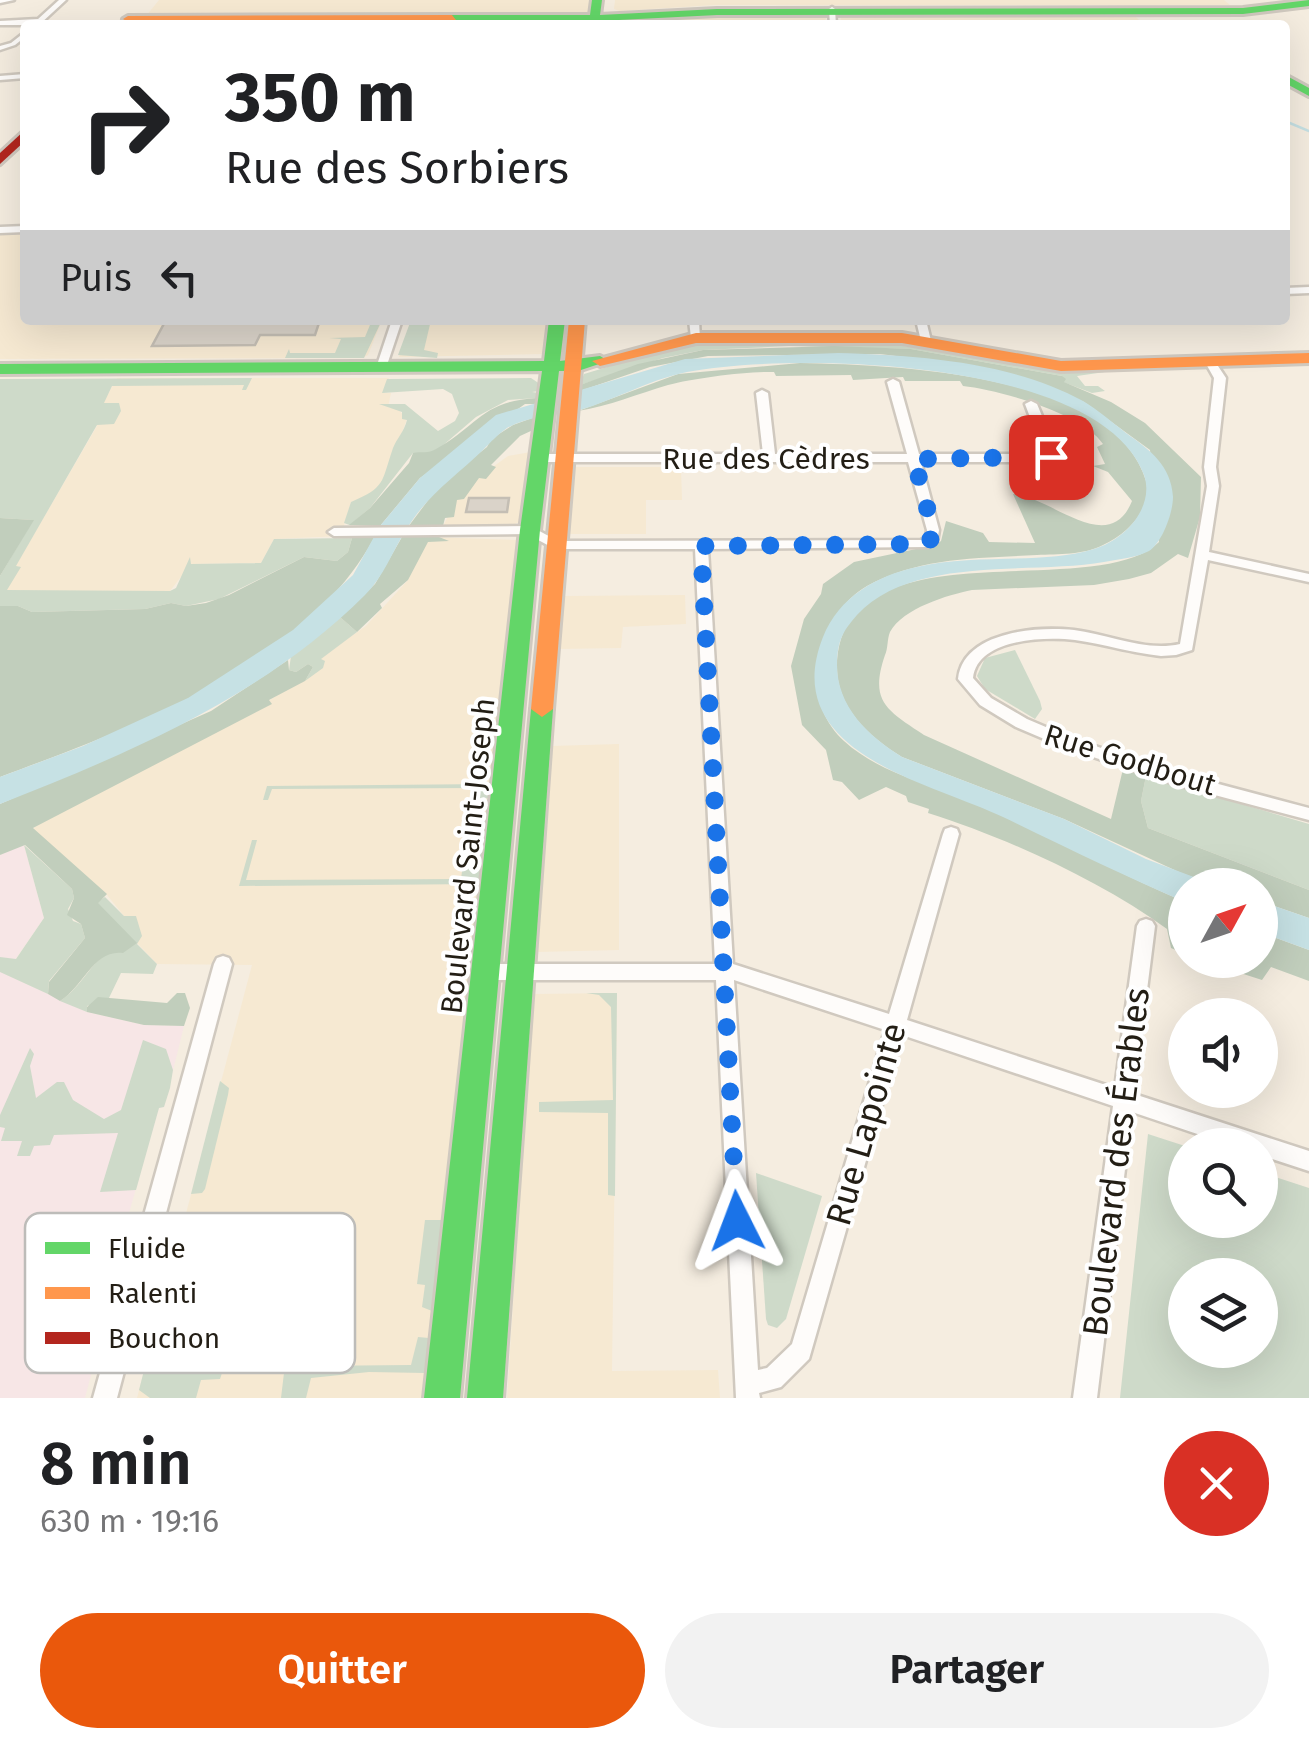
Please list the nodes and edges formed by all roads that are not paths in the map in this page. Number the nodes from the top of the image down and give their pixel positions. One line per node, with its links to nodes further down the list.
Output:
1 (11, 0): 4 (street)
2 (63, 0): 10 (street)
3 (1299, 0): 7 (main road)
4 (0, 1)
5 (1309, 3): 7 (main road)
6 (602, 14): 8 (main road); 9 (main road)
7 (1145, 15): 9 (main road)
8 (135, 16)
9 (832, 16)
10 (40, 20)
11 (20, 139): 12 (main road)
12 (0, 160)
13 (395, 325): 21 (street)
14 (558, 325): 20 (main road, Boulevard Saint-Joseph)
15 (575, 325): 20 (main road, Boulevard Saint-Joseph)
16 (695, 329): 17 (main road); 20 (main road)
17 (924, 330): 19 (main road)
18 (1309, 358): 19 (main road)
19 (1210, 362): 34 (street, Rue Godbout)
20 (562, 366): 21 (main road); 24 (main road, Boulevard Saint-Joseph)
21 (381, 368): 22 (main road)
22 (0, 369)
23 (893, 382): 29 (street)
24 (558, 392): 27 (main road, Boulevard Saint-Joseph); 27 (main road, Boulevard Saint-Joseph)
25 (762, 393): 28 (street)
26 (1031, 404): 29 (street, Rue des Cèdres)
27 (551, 458): 28 (street, Rue des Cèdres); 30 (main road, Boulevard Saint-Joseph); 32 (main road, Boulevard Saint-Joseph)
28 (770, 459): 29 (street, Rue des Cèdres)
29 (914, 459): 33 (street)
30 (530, 530): 31 (street); 32 (street); 41 (main road, Boulevard Saint-Joseph)
31 (334, 532)
32 (555, 545): 33 (street); 42 (main road, Boulevard Saint-Joseph)
33 (701, 546): 40 (street)
34 (1203, 555): 35 (street); 36 (street, Rue Godbout)
35 (1309, 578)
36 (1309, 814)
37 (951, 834): 43 (street, Rue Lapointe)
38 (1146, 926): 44 (street, Boulevard des Érables)
39 (223, 964): 48 (street)
40 (724, 971): 42 (street); 43 (street); 50 (street)
41 (486, 972): 42 (street); 52 (main road, Boulevard Saint-Joseph)
42 (520, 972): 53 (main road, Boulevard Saint-Joseph)
43 (896, 1026): 44 (street); 50 (street, Rue Lapointe)
44 (1125, 1101): 45 (street); 54 (street, Boulevard des Érables)
45 (1208, 1128)
46 (1278, 1151): 47 (street)
47 (1309, 1161)
48 (155, 1213)
49 (112, 1373): 51 (street)
50 (748, 1390)
51 (105, 1398)
52 (442, 1398)
53 (486, 1398)
54 (1085, 1398)

